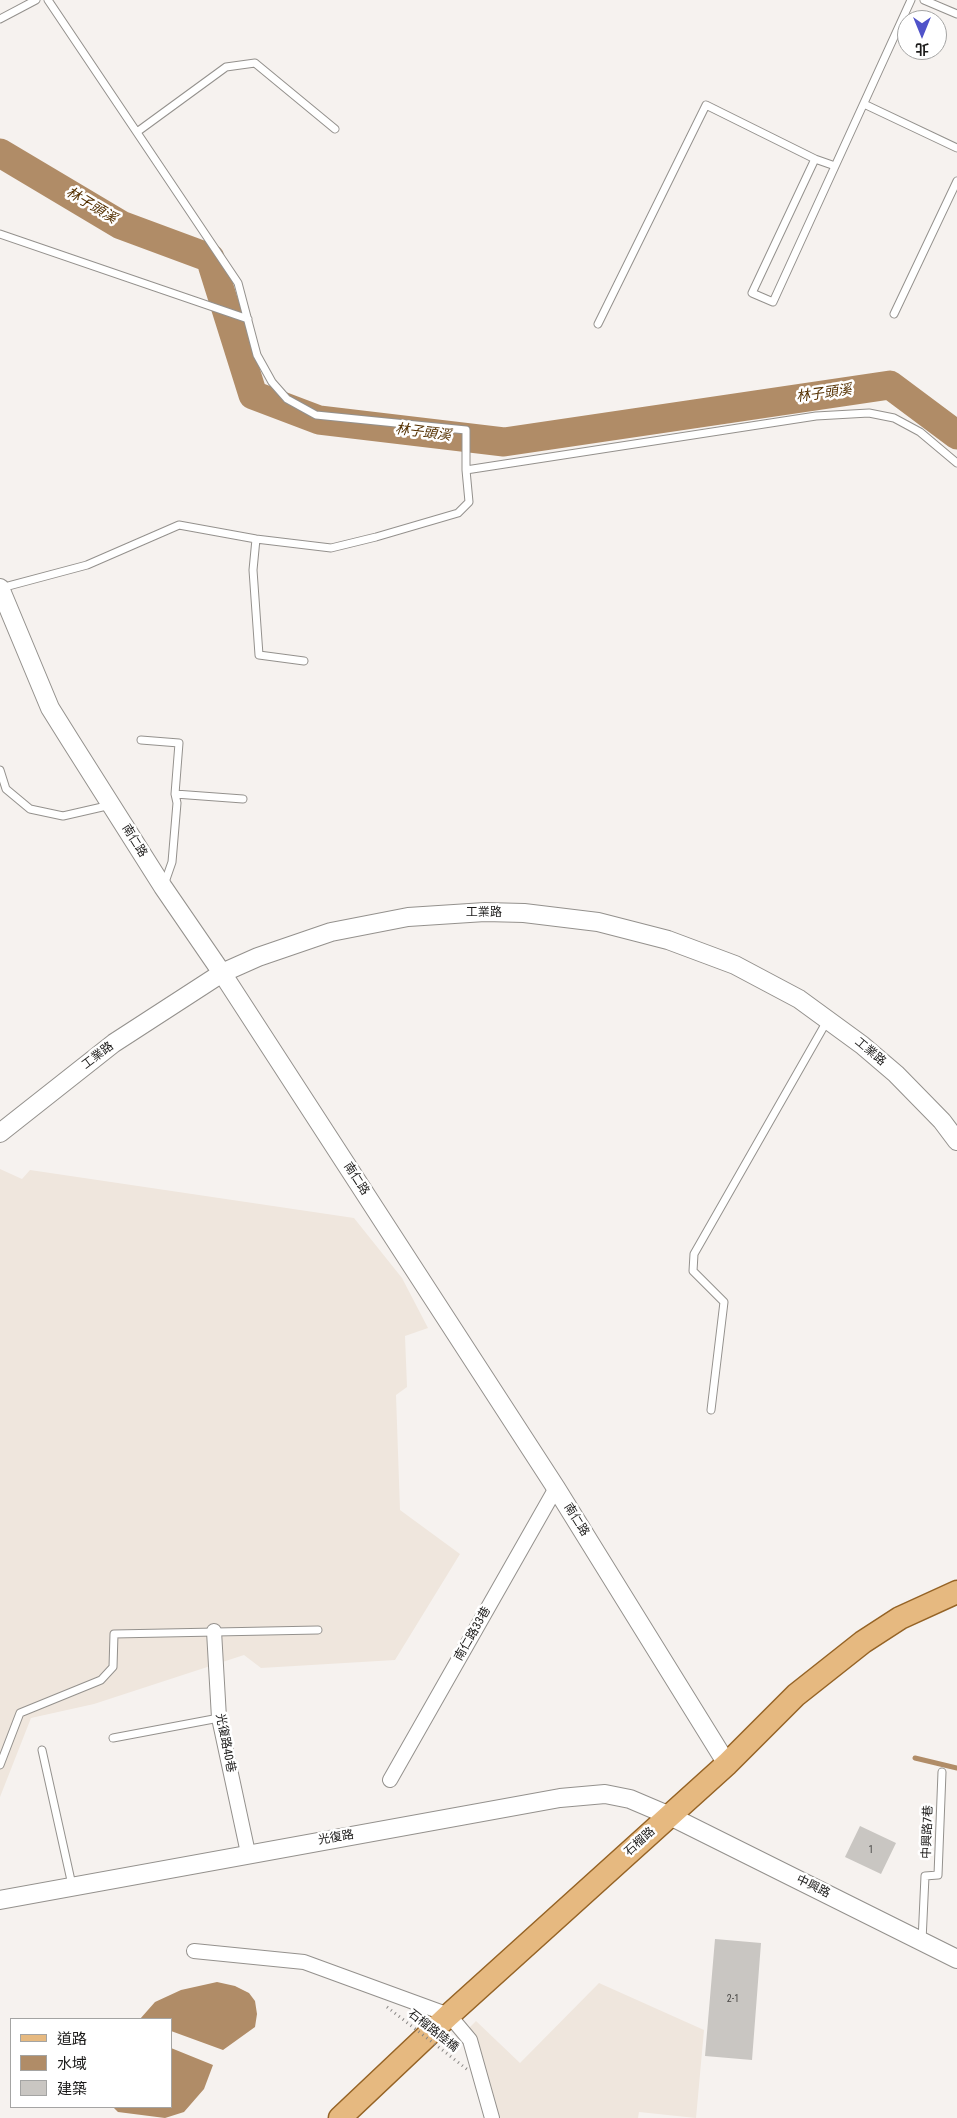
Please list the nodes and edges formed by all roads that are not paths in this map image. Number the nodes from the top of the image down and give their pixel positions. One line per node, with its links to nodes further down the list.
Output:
1 (36, 0): 6 (lane)
2 (48, 0): 9 (lane)
3 (911, 0): 7 (lane)
4 (924, 0): 5 (lane)
5 (957, 14)
6 (0, 19)
7 (864, 104): 10 (lane); 12 (lane)
8 (335, 129): 9 (lane)
9 (137, 132): 16 (lane)
10 (957, 148)
11 (815, 159): 12 (lane); 12 (lane); 17 (lane)
12 (836, 166)
13 (957, 181): 15 (lane)
14 (0, 234): 16 (lane)
15 (894, 314)
16 (248, 319): 19 (lane)
17 (598, 324)
18 (957, 464): 19 (lane)
19 (466, 470): 20 (lane)
20 (256, 539): 21 (lane); 22 (lane)
21 (0, 588): 27 (street, 南仁路)
22 (304, 661)
23 (141, 740): 25 (lane)
24 (0, 770): 27 (lane)
25 (175, 794): 26 (lane); 28 (lane)
26 (243, 798)
27 (111, 805): 28 (street, 南仁路)
28 (163, 887): 29 (street, 南仁路)
29 (222, 973): 30 (street, 工業路); 31 (street, 工業路); 34 (street, 南仁路)
30 (829, 1018): 32 (street, 工業路); 33 (lane)
31 (0, 1133)
32 (957, 1142)
33 (711, 1410)
34 (556, 1488): 41 (street, 南仁路); 44 (street, 南仁路33巷)
35 (957, 1592): 41 (main road, 石榴路)
36 (318, 1630): 37 (lane)
37 (214, 1631): 38 (street, 光復路40巷); 42 (lane)
38 (219, 1718): 39 (lane); 46 (street, 光復路40巷)
39 (113, 1738)
40 (42, 1750): 47 (lane)
41 (727, 1764): 45 (main road, 石榴路)
42 (0, 1765)
43 (942, 1772): 49 (lane, 中興路7巷)
44 (390, 1780)
45 (670, 1816): 46 (street, 光復路); 49 (street, 中興路); 52 (main road, 石榴路)
46 (248, 1853): 47 (street, 光復路)
47 (72, 1886): 48 (street, 光復路)
48 (0, 1900)
49 (922, 1941): 51 (street, 中興路)
50 (194, 1951): 52 (street)
51 (957, 1959)
52 (449, 2015): 53 (main road, 石榴路); 54 (street)
53 (340, 2118)
54 (492, 2118)

